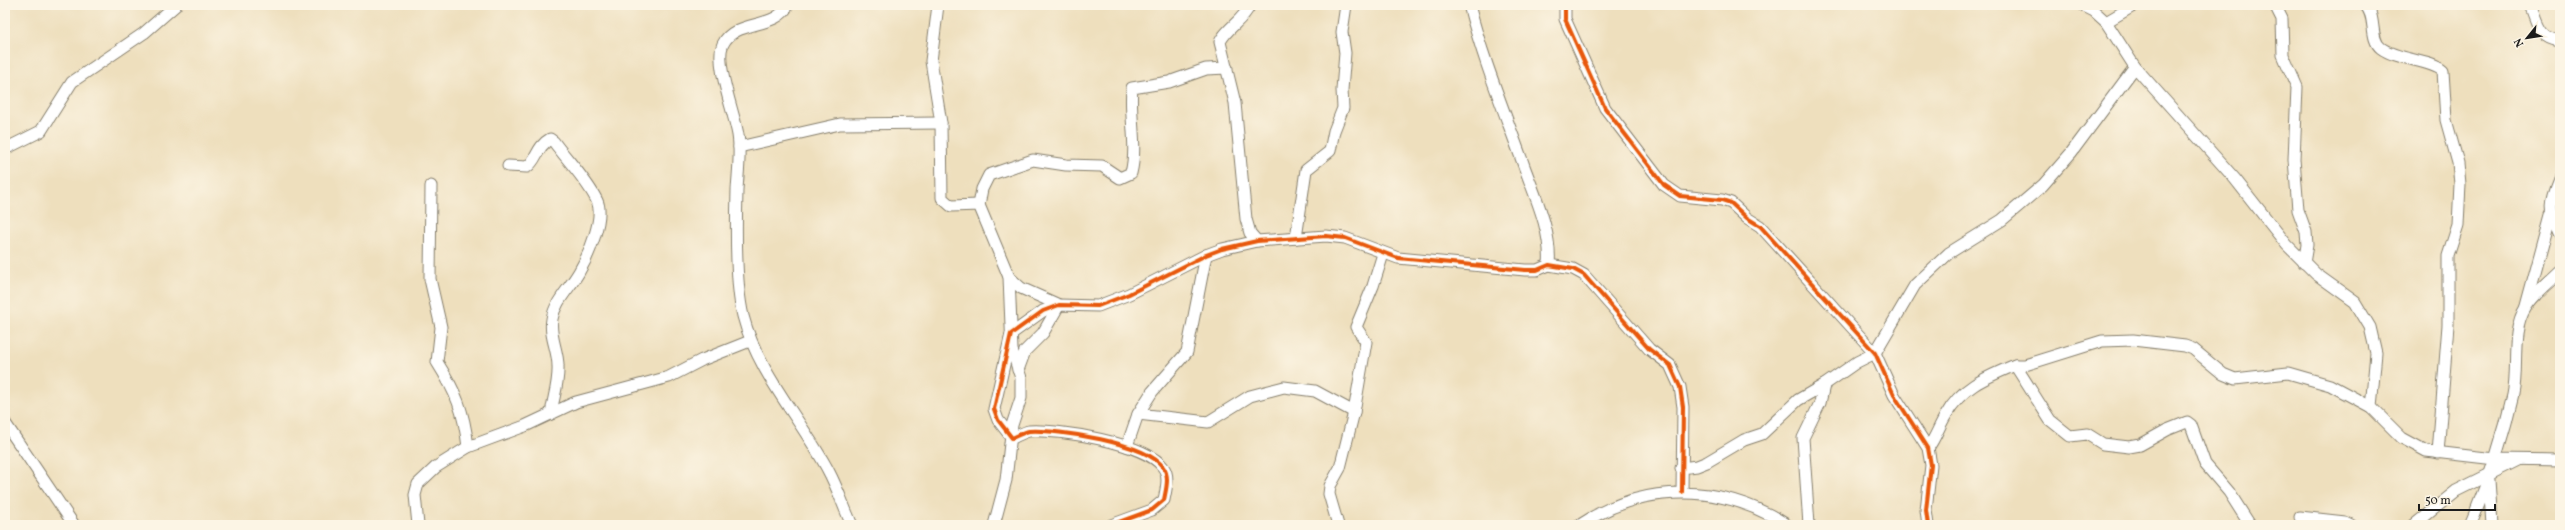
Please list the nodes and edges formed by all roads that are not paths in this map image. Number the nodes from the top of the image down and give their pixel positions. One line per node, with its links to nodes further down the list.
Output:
1 (176, 5): 19 (street)
2 (788, 5): 18 (street)
3 (938, 5): 17 (street)
4 (1250, 5): 16 (street)
5 (1346, 5): 26 (street)
6 (1469, 5): 31 (street)
7 (1565, 5): 38 (street)
8 (2082, 5): 13 (street)
9 (2135, 5): 13 (street)
10 (2274, 5): 30 (street)
11 (2365, 5): 51 (street)
12 (2530, 5): 14 (street)
13 (2106, 22): 15 (street)
14 (2560, 41)
15 (2135, 67): 30 (street); 38 (street)
16 (1227, 68): 23 (street); 27 (street)
17 (941, 123): 18 (street); 23 (street)
18 (739, 147): 37 (street)
19 (5, 149)
20 (508, 166): 44 (street)
21 (2560, 179): 24 (street)
22 (431, 186): 49 (street)
23 (979, 205): 33 (street)
24 (2551, 214): 25 (street); 35 (street)
25 (2560, 232)
26 (1296, 238): 27 (street); 28 (street)
27 (1257, 241): 29 (street)
28 (1383, 254): 31 (street); 43 (street)
29 (1206, 255): 34 (street); 45 (street)
30 (2304, 263): 42 (street)
31 (1549, 265): 55 (street)
32 (2560, 272): 35 (street)
33 (1009, 277): 34 (street); 36 (street)
34 (1059, 306): 36 (street); 40 (street)
35 (2526, 308): 52 (street)
36 (1011, 334): 40 (street); 47 (street)
37 (750, 341): 44 (street); 61 (street)
38 (1875, 353): 41 (street); 50 (street)
39 (2015, 366): 42 (street); 50 (street); 69 (street)
40 (1018, 370): 47 (street)
41 (1824, 385): 55 (street); 67 (street)
42 (2371, 407): 51 (street)
43 (1354, 412): 45 (street); 64 (street)
44 (551, 414): 49 (street)
45 (1138, 414): 48 (street)
46 (5, 422): 59 (street)
47 (1012, 438): 48 (street); 62 (street)
48 (1127, 446): 63 (street)
49 (468, 447): 60 (street)
50 (1928, 448): 68 (street)
51 (2438, 453): 52 (street)
52 (2495, 459): 53 (street); 56 (street)
53 (2520, 459): 54 (street); 56 (street)
54 (2560, 460)
55 (1681, 468): 57 (street)
56 (2489, 475): 71 (street); 72 (street); 73 (street)
57 (1682, 492): 65 (street); 66 (street)
58 (2300, 517): 70 (street)
59 (74, 525)
60 (418, 525)
61 (852, 525)
62 (994, 525)
63 (1110, 525)
64 (1338, 525)
65 (1580, 525)
66 (1787, 525)
67 (1809, 525)
68 (1928, 525)
69 (2250, 525)
70 (2351, 525)
71 (2414, 525)
72 (2470, 525)
73 (2492, 525)

